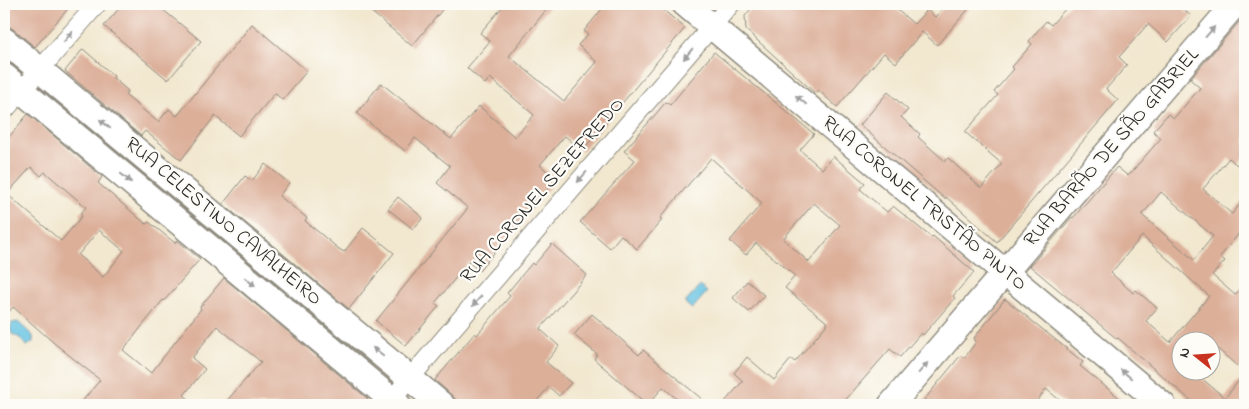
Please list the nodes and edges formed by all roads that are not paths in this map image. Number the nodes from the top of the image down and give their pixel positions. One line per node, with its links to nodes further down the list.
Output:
1 (97, 4): 7 (street, one-way to 1)
2 (686, 4): 5 (main road, RUA CORONEL TRISTÃO PINTO)
3 (731, 4): 5 (street, RUA CORONEL SEZEFREDO)
4 (1235, 4): 10 (main road, RUA BARÃO DE SÃO GABRIEL, one-way to 4)
5 (712, 26): 10 (main road, RUA CORONEL TRISTÃO PINTO, one-way to 5); 11 (street, RUA CORONEL SEZEFREDO, one-way to 11)
6 (4, 40): 7 (main road, RUA CELESTINO CAVALHEIRO)
7 (39, 70): 8 (street); 11 (main road, RUA CELESTINO CAVALHEIRO, one-way to 7)
8 (12, 84): 9 (street); 12 (main road, RUA CELESTINO CAVALHEIRO, one-way to 12)
9 (4, 111)
10 (1005, 272): 14 (main road, RUA BARÃO DE SÃO GABRIEL, one-way to 10); 15 (main road, RUA CORONEL TRISTÃO PINTO, one-way to 10)
11 (410, 378): 12 (street, RUA CORONEL SEZEFREDO); 13 (main road, RUA CELESTINO CAVALHEIRO)
12 (392, 403)
13 (442, 405)
14 (891, 405)
15 (1163, 405)

